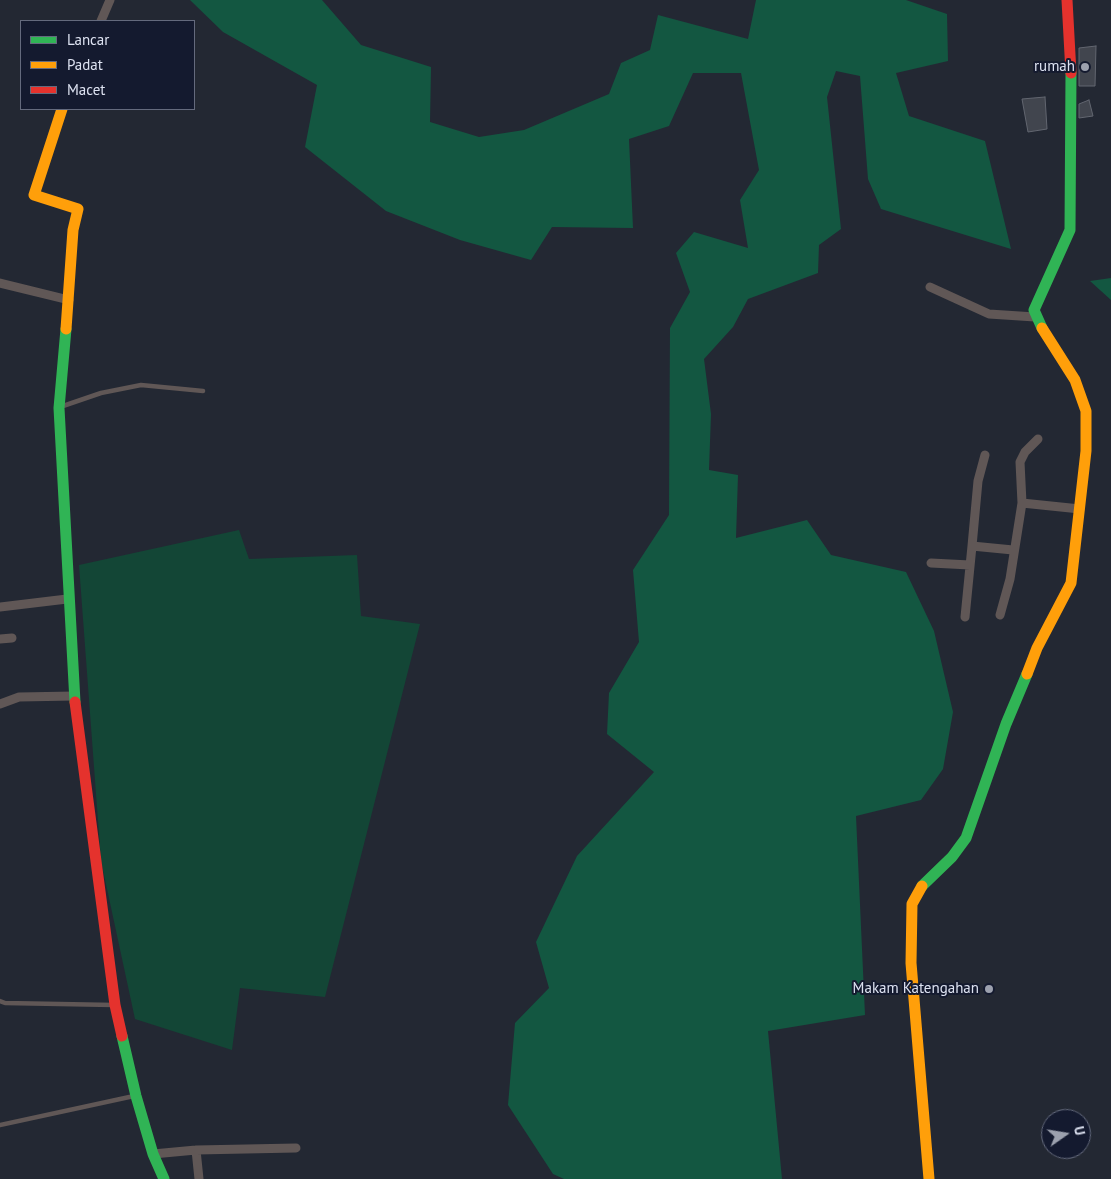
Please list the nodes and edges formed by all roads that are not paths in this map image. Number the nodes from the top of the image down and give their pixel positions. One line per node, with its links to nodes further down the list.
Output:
1 (110, 0): 3 (street)
2 (1067, 0): 8 (street)
3 (101, 20)
4 (62, 110): 7 (street)
5 (0, 283): 7 (street)
6 (930, 287): 8 (street)
7 (70, 300): 10 (street)
8 (1035, 317): 14 (street)
9 (203, 391): 10 (lane)
10 (59, 408): 19 (street)
11 (1038, 439): 13 (street)
12 (985, 455): 15 (street)
13 (1022, 504): 14 (street); 16 (street)
14 (1080, 509): 36 (street)
15 (972, 546): 16 (street); 18 (street)
16 (1013, 550): 21 (street)
17 (931, 563): 18 (street)
18 (970, 565): 22 (street)
19 (68, 599): 20 (street); 25 (street)
20 (0, 607)
21 (1000, 615)
22 (966, 617)
23 (12, 638): 24 (street)
24 (0, 639)
25 (74, 696): 26 (street); 28 (street)
26 (0, 704)
27 (0, 1001): 28 (lane)
28 (115, 1005): 29 (street)
29 (136, 1096): 30 (lane); 33 (street)
30 (0, 1124)
31 (296, 1148): 32 (street)
32 (196, 1150): 33 (street); 35 (street)
33 (153, 1154): 34 (street)
34 (164, 1179)
35 (199, 1179)
36 (929, 1179)

